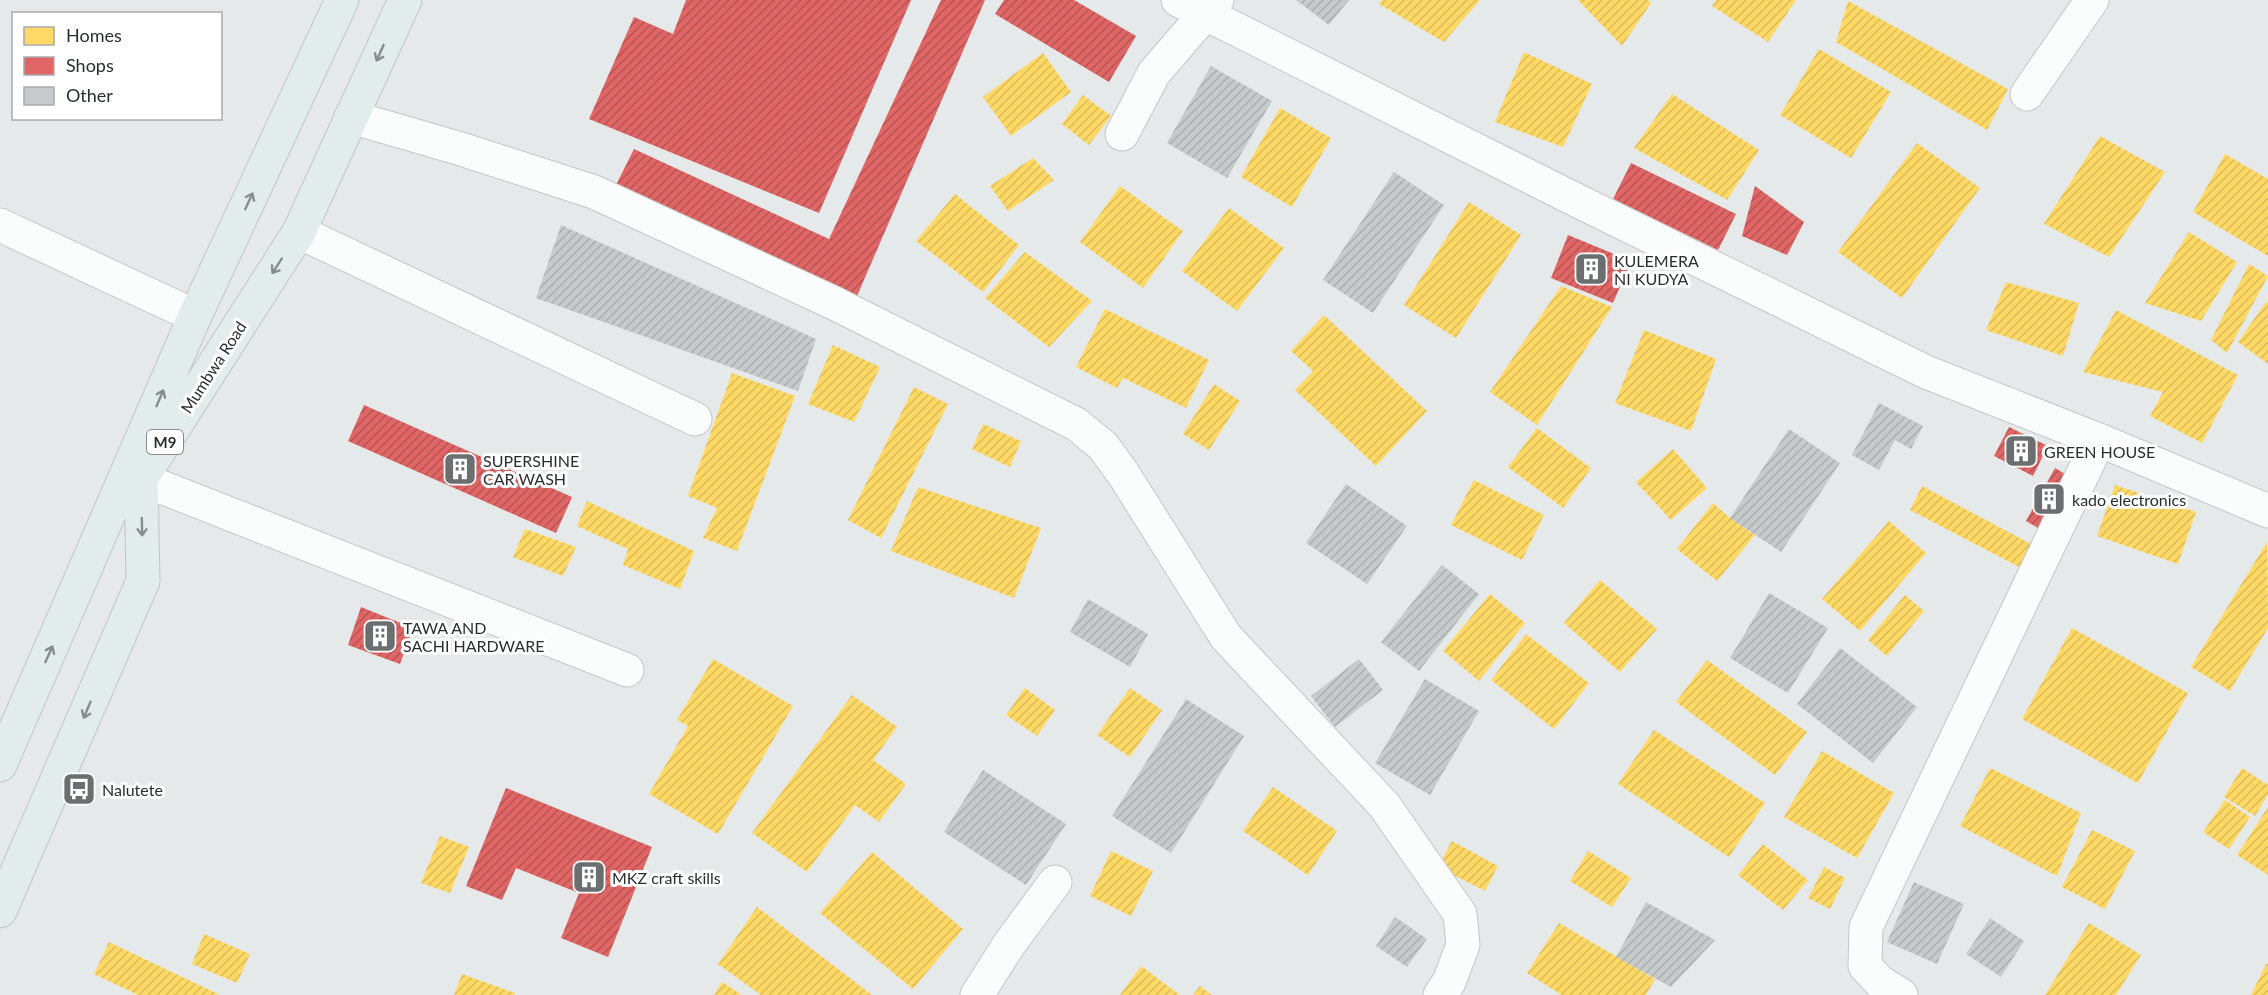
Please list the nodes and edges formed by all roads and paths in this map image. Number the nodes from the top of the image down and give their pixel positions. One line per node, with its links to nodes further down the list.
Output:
1 (342, 0): 10 (main road, Mumbwa Road / M9, one-way to 1)
2 (405, 0): 6 (main road, Mumbwa Road / M9, one-way to 6)
3 (2092, 0): 5 (street)
4 (1200, 4): 7 (street); 12 (street)
5 (2027, 94)
6 (351, 117): 9 (main road, Mumbwa Road / M9); 20 (street)
7 (1122, 134)
8 (0, 225): 10 (street)
9 (299, 232): 11 (street); 13 (main road, Mumbwa Road / M9, one-way to 13)
10 (195, 316): 16 (main road, Mumbwa Road / M9, one-way to 10)
11 (695, 419)
12 (2099, 440): 14 (street); 21 (street)
13 (141, 479): 15 (street); 18 (main road, one-way to 18)
14 (2268, 512)
15 (627, 670)
16 (0, 765)
17 (1055, 882): 19 (street)
18 (0, 910)
19 (976, 995)
20 (1440, 995)
21 (1901, 995)

